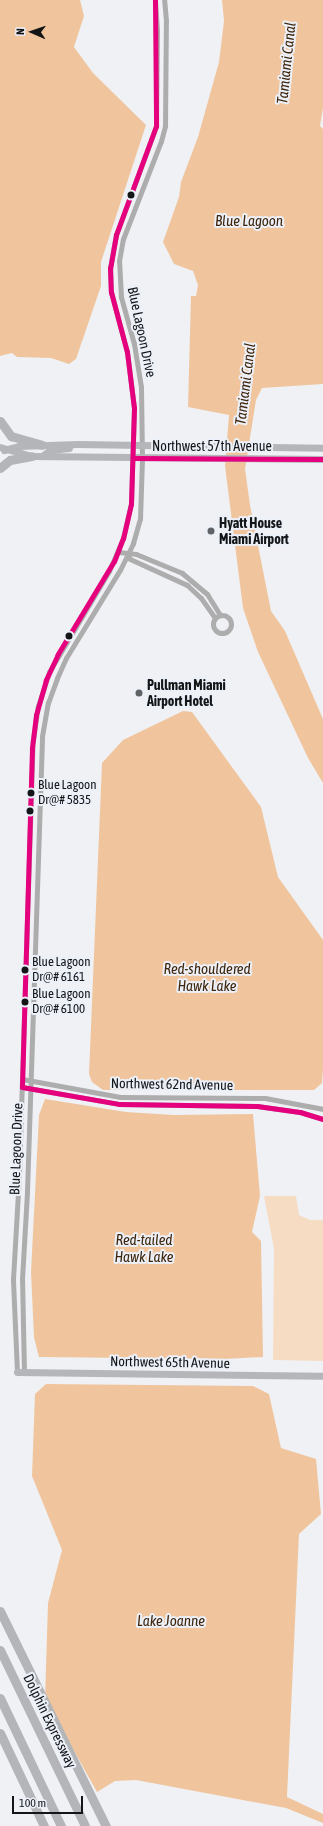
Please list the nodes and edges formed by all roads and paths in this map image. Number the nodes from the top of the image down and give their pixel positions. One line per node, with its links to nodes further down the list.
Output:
1 (155, 0): 3 (street, Blue Lagoon Drive)
2 (164, 0): 4 (street, Blue Lagoon Drive)
3 (157, 84): 4 (street); 5 (street, Blue Lagoon Drive)
4 (166, 84): 6 (street, Blue Lagoon Drive)
5 (119, 225): 6 (street); 10 (street, Blue Lagoon Drive)
6 (127, 229): 11 (street, Blue Lagoon Drive)
7 (0, 421): 9 (highway)
8 (78, 444): 9 (main road, Northwest 57th Avenue); 10 (main road, Northwest 57th Avenue); 15 (main road)
9 (42, 445): 13 (main road, Northwest 57th Avenue)
10 (134, 446): 11 (main road, Northwest 57th Avenue); 17 (street, Blue Lagoon Drive)
11 (142, 446): 12 (main road, Northwest 57th Avenue); 18 (street, Blue Lagoon Drive)
12 (320, 448): 19 (main road)
13 (2, 449): 14 (main road, Northwest 57th Avenue)
14 (32, 456): 15 (main road, Northwest 57th Avenue); 20 (highway)
15 (42, 456): 17 (main road, Northwest 57th Avenue)
16 (321, 457): 19 (main road, Northwest 57th Avenue)
17 (133, 458): 18 (main road, Northwest 57th Avenue); 21 (street, Blue Lagoon Drive)
18 (142, 459): 19 (main road, Northwest 57th Avenue); 22 (street, Blue Lagoon Drive)
19 (294, 459)
20 (0, 468)
21 (118, 552): 22 (street); 25 (street, Blue Lagoon Drive)
22 (128, 555): 23 (street); 24 (street); 26 (street, Blue Lagoon Drive)
23 (220, 615): 24 (street); 24 (street)
24 (215, 618)
25 (58, 654): 26 (street); 27 (street, Blue Lagoon Drive)
26 (66, 658): 28 (street, Blue Lagoon Drive)
27 (30, 827): 28 (street); 29 (street, Blue Lagoon Drive)
28 (39, 832): 30 (street, Blue Lagoon Drive)
29 (22, 1079): 30 (street, Northwest 62nd Avenue); 31 (street, Blue Lagoon Drive)
30 (31, 1080): 32 (street, Blue Lagoon Drive); 33 (street, Northwest 62nd Avenue)
31 (22, 1087): 32 (street, Northwest 62nd Avenue); 35 (street, Blue Lagoon Drive)
32 (31, 1088): 34 (street, Northwest 62nd Avenue); 36 (street, Blue Lagoon Drive)
33 (323, 1109)
34 (323, 1119)
35 (17, 1372): 36 (main road, Northwest 65th Avenue)
36 (24, 1372): 37 (main road, Northwest 65th Avenue)
37 (323, 1376)
38 (0, 1611): 45 (highway)
39 (0, 1650): 44 (highway, Dolphin Expressway)
40 (0, 1698): 43 (highway)
41 (0, 1733): 42 (highway)
42 (44, 1826)
43 (61, 1826)
44 (85, 1826)
45 (106, 1826)

